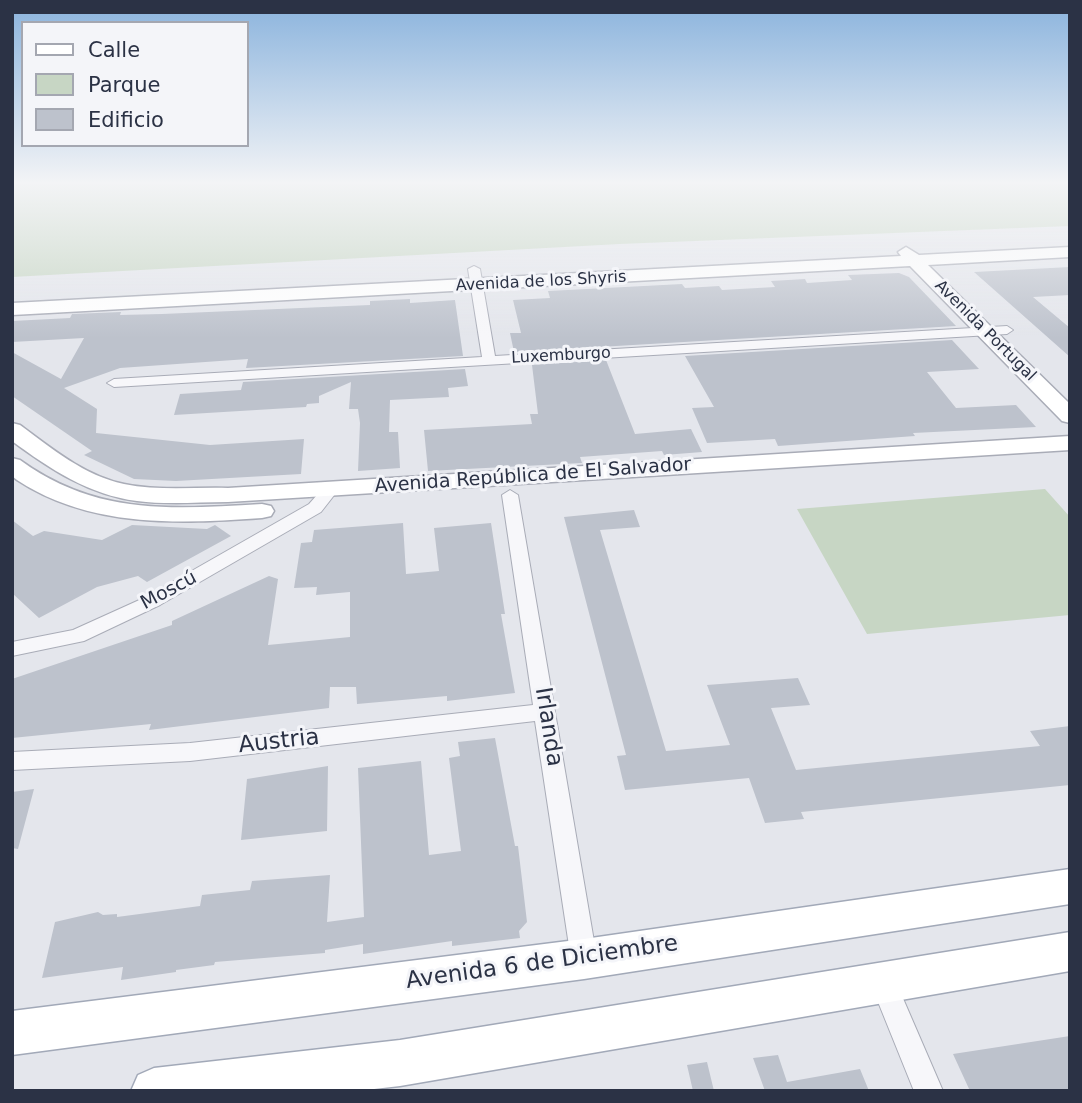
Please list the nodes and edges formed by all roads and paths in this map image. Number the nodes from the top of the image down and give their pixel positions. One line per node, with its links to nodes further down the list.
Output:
1 (1070, 238): 4 (main road, Avenida de los Shyris)
2 (899, 246): 4 (main road, Avenida Portugal); 6 (main road, Avenida de los Shyris)
3 (1070, 252): 5 (main road, Avenida de los Shyris)
4 (917, 253): 5 (main road, Avenida de los Shyris); 6 (main road, Avenida de los Shyris); 10 (main road, Avenida Portugal)
5 (934, 259): 9 (main road, Avenida Portugal)
6 (475, 277): 7 (main road, Avenida de los Shyris); 8 (main road, Avenida de los Shyris); 11 (street)
7 (12, 291)
8 (12, 309)
9 (1007, 330): 10 (street, Luxemburgo); 13 (main road, Avenida Portugal)
10 (985, 331): 11 (street, Luxemburgo); 14 (main road, Avenida Portugal)
11 (489, 360): 12 (street, Luxemburgo)
12 (114, 383)
13 (1070, 391)
14 (1070, 416)
15 (12, 430): 20 (main road, Avenida República de El Salvador)
16 (1070, 443): 20 (main road, Avenida República de El Salvador)
17 (1070, 458): 19 (main road, Avenida República de El Salvador)
18 (12, 465): 20 (main road, Avenida República de El Salvador)
19 (510, 495): 20 (main road, Avenida República de El Salvador); 22 (street, Irlanda)
20 (323, 498): 21 (street, Moscú)
21 (12, 649)
22 (545, 712): 23 (street, Austria); 26 (street, Irlanda)
23 (12, 761)
24 (1070, 886): 26 (main road, Avenida 6 de Diciembre)
25 (1070, 951): 27 (main road)
26 (584, 959): 28 (main road, Avenida 6 de Diciembre)
27 (883, 982): 29 (main road); 30 (street)
28 (12, 1033)
29 (154, 1091)
30 (929, 1091)

